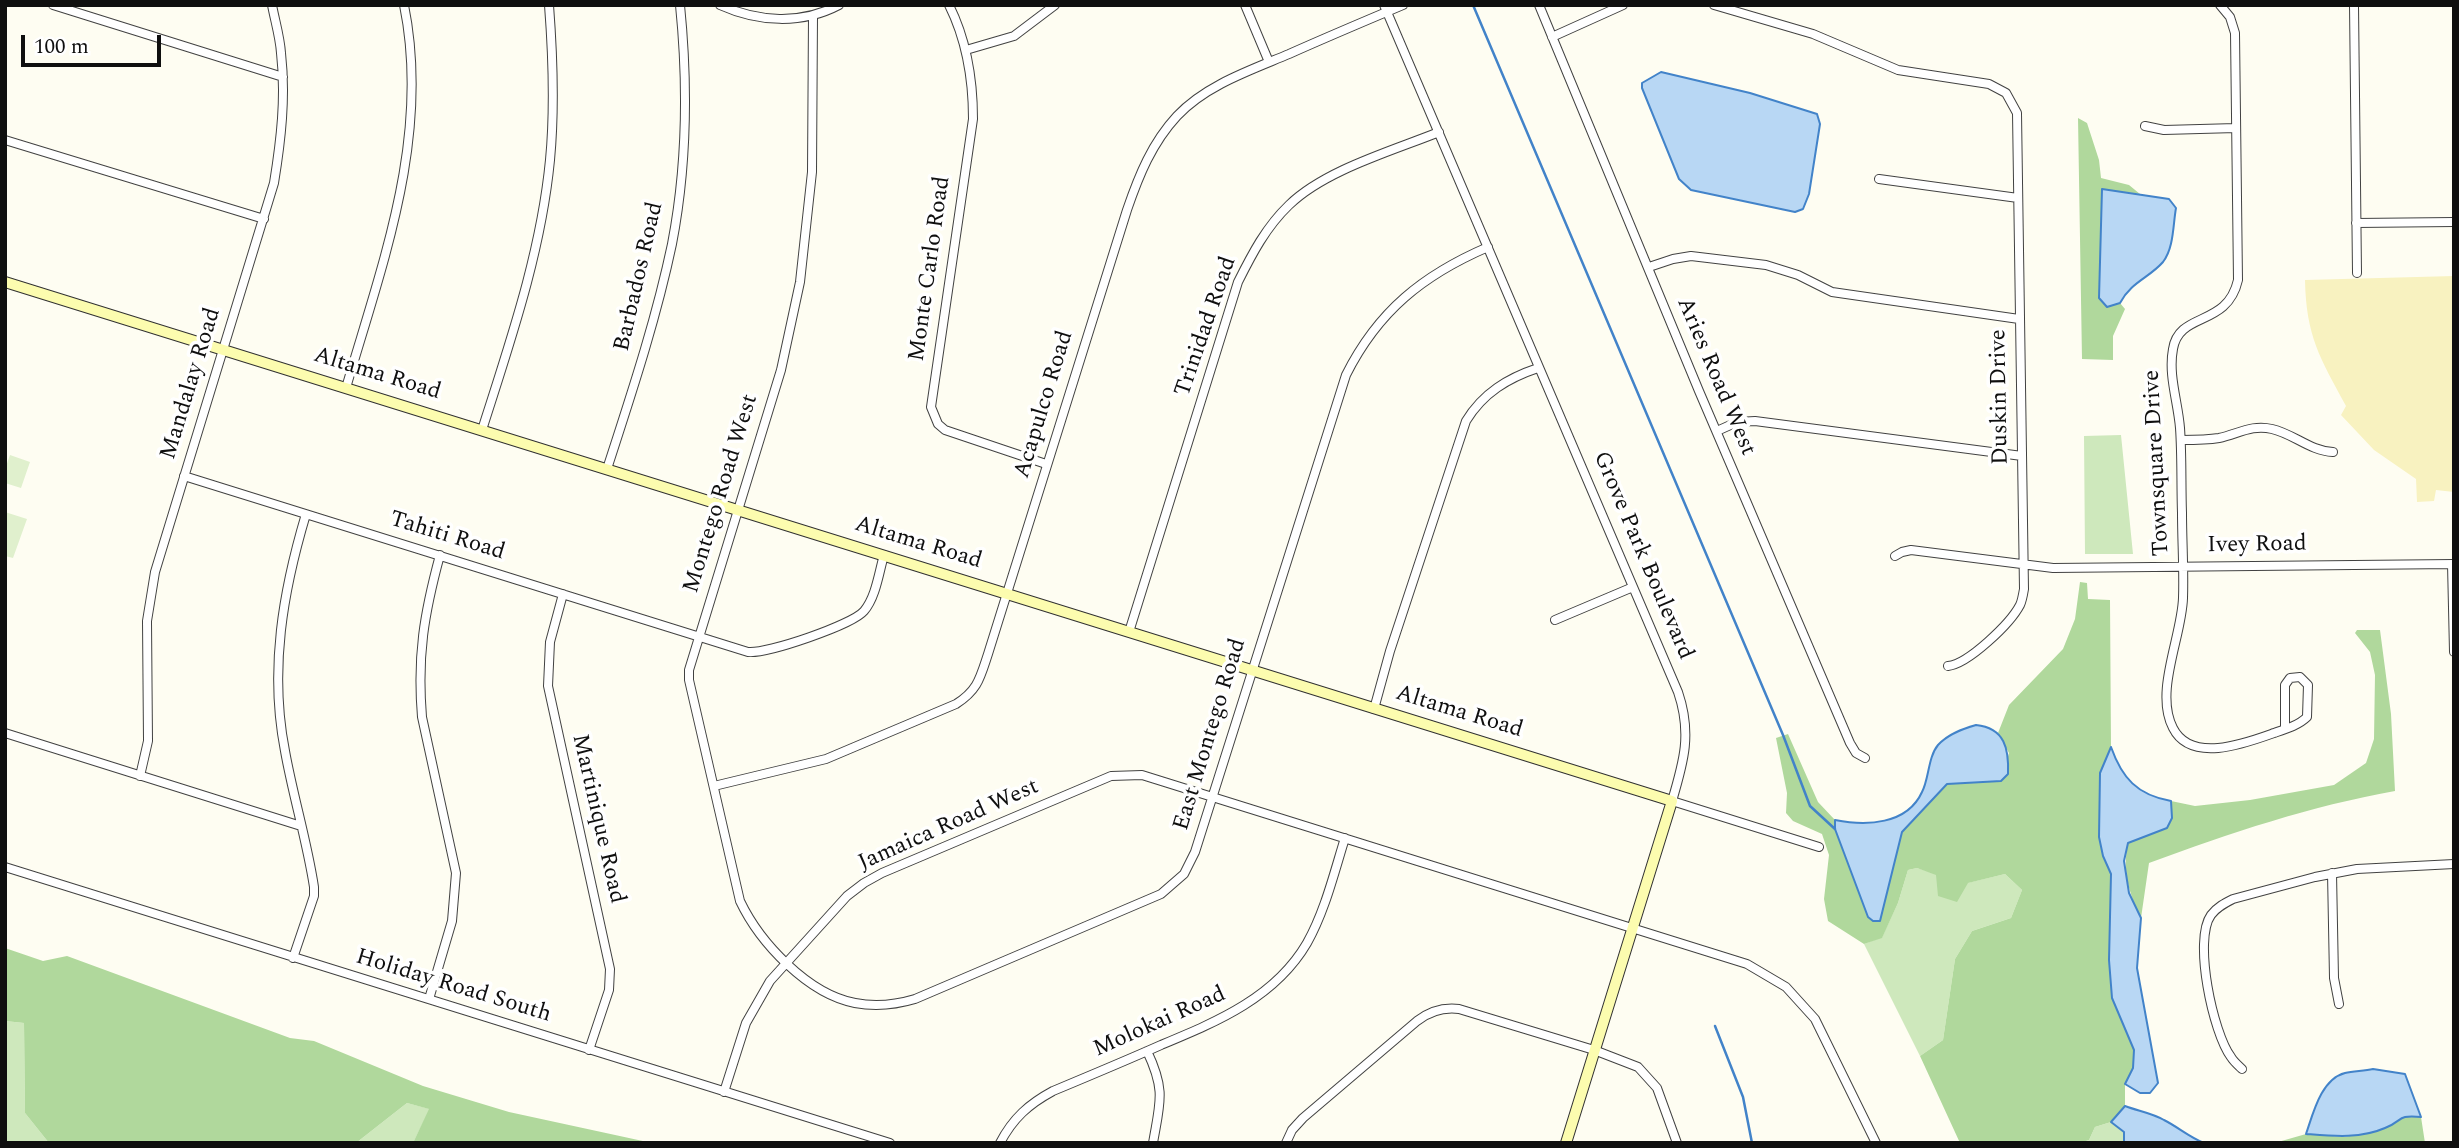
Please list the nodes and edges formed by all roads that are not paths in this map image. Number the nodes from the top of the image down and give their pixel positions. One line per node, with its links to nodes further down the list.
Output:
1 (52, 5): 22 (street)
2 (272, 5): 22 (street, Mandalay Road)
3 (404, 5): 39 (street)
4 (549, 5): 40 (street)
5 (680, 5): 46 (street, Barbados Road)
6 (720, 5): 18 (street)
7 (839, 5): 18 (street)
8 (949, 5): 20 (street, Monte Carlo Road)
9 (1055, 5): 20 (street)
10 (1245, 5): 21 (street)
11 (1403, 5): 17 (street, Acapulco Road)
12 (1539, 5): 19 (street, Aries Road West)
13 (1623, 5): 19 (street)
14 (1714, 5): 28 (street, Duskin Drive)
15 (2354, 5): 31 (street)
16 (2222, 8): 24 (street, Townsquare Drive)
17 (1386, 9): 21 (street, Acapulco Road); 25 (street, Grove Park Boulevard)
18 (813, 16): 48 (street, Montego Road West)
19 (1552, 37): 33 (street, Aries Road West)
20 (966, 50): 45 (street, Monte Carlo Road)
21 (1269, 62): 45 (street, Acapulco Road)
22 (283, 77): 29 (street, Mandalay Road)
23 (2145, 126): 24 (street)
24 (2236, 128): 42 (street, Townsquare Drive)
25 (1439, 131): 32 (street, Grove Park Boulevard); 60 (street, Trinidad Road)
26 (5, 140): 29 (street)
27 (1879, 179): 28 (street)
28 (2018, 198): 36 (street, Duskin Drive)
29 (264, 219): 37 (street, Mandalay Road)
30 (2454, 222): 31 (street)
31 (2356, 223): 34 (street)
32 (1488, 247): 38 (street, Grove Park Boulevard); 64 (street, East Montego Road)
33 (1649, 267): 36 (street); 41 (street, Aries Road West)
34 (2357, 273)
35 (5, 282): 37 (street, Altama Road)
36 (2019, 318): 44 (street, Duskin Drive)
37 (223, 349): 39 (street, Altama Road); 47 (street, Mandalay Road)
38 (1538, 368): 56 (street, Grove Park Boulevard); 65 (street)
39 (346, 388): 40 (street, Altama Road)
40 (482, 430): 46 (street, Altama Road)
41 (1717, 431): 44 (street); 68 (street, Aries Road West)
42 (2181, 440): 43 (street); 55 (street, Townsquare Drive)
43 (2333, 452)
44 (2022, 456): 54 (street, Duskin Drive)
45 (1046, 464): 58 (street, Acapulco Road)
46 (607, 469): 48 (street, Altama Road)
47 (184, 476): 49 (street, Tahiti Road); 69 (street, Mandalay Road)
48 (737, 509): 51 (street, Altama Road); 61 (street, Montego Road West)
49 (306, 514): 50 (street, Tahiti Road); 73 (street)
50 (440, 555): 57 (street, Tahiti Road); 82 (street)
51 (884, 555): 58 (street, Altama Road); 61 (street, Tahiti Road)
52 (1895, 556): 54 (street, Ivey Road)
53 (2453, 564): 55 (street, Ivey Road); 62 (street)
54 (2023, 565): 55 (street, Ivey Road); 63 (street, Duskin Drive)
55 (2183, 567): 66 (street, Townsquare Drive)
56 (1633, 587): 59 (street); 72 (street, Grove Park Boulevard)
57 (563, 594): 61 (street, Tahiti Road); 84 (street, Martinique Road)
58 (1007, 594): 60 (street, Altama Road); 70 (street, Acapulco Road)
59 (1555, 620)
60 (1129, 632): 64 (street, Altama Road)
61 (698, 637): 70 (street, Montego Road West)
62 (2454, 652)
63 (1948, 666)
64 (1252, 670): 65 (street, Altama Road); 71 (street, East Montego Road)
65 (1374, 709): 72 (street, Altama Road)
66 (2285, 729): 66 (street)
67 (5, 733): 69 (street)
68 (1865, 758)
69 (140, 776): 73 (street)
70 (714, 786): 81 (street, Montego Road West)
71 (1212, 797): 74 (street, Jamaica Road West); 81 (street, Jamaica Road West); 81 (street, East Montego Road)
72 (1672, 801): 75 (street, Altama Road); 79 (street, Grove Park Boulevard)
73 (301, 826): 80 (street)
74 (1345, 838): 79 (street, Jamaica Road West); 86 (street, Molokai Road)
75 (1819, 847)
76 (2454, 864): 78 (street)
77 (5, 867): 80 (street, Holiday Road South)
78 (2332, 873): 83 (street); 87 (street)
79 (1633, 927): 85 (street, Grove Park Boulevard); 95 (street, Jamaica Road West)
80 (293, 958): 82 (street, Holiday Road South)
81 (787, 963): 88 (street, Jamaica Road West)
82 (429, 999): 84 (street, Holiday Road South)
83 (2339, 1004)
84 (589, 1050): 88 (street, Holiday Road South)
85 (1594, 1050): 92 (street); 93 (street, Grove Park Boulevard); 94 (street)
86 (1147, 1051): 90 (street, Molokai Road); 91 (street)
87 (2242, 1069)
88 (724, 1092): 89 (street, Holiday Road South)
89 (890, 1143)
90 (1000, 1143)
91 (1153, 1143)
92 (1286, 1143)
93 (1566, 1143)
94 (1677, 1143)
95 (1876, 1143)

